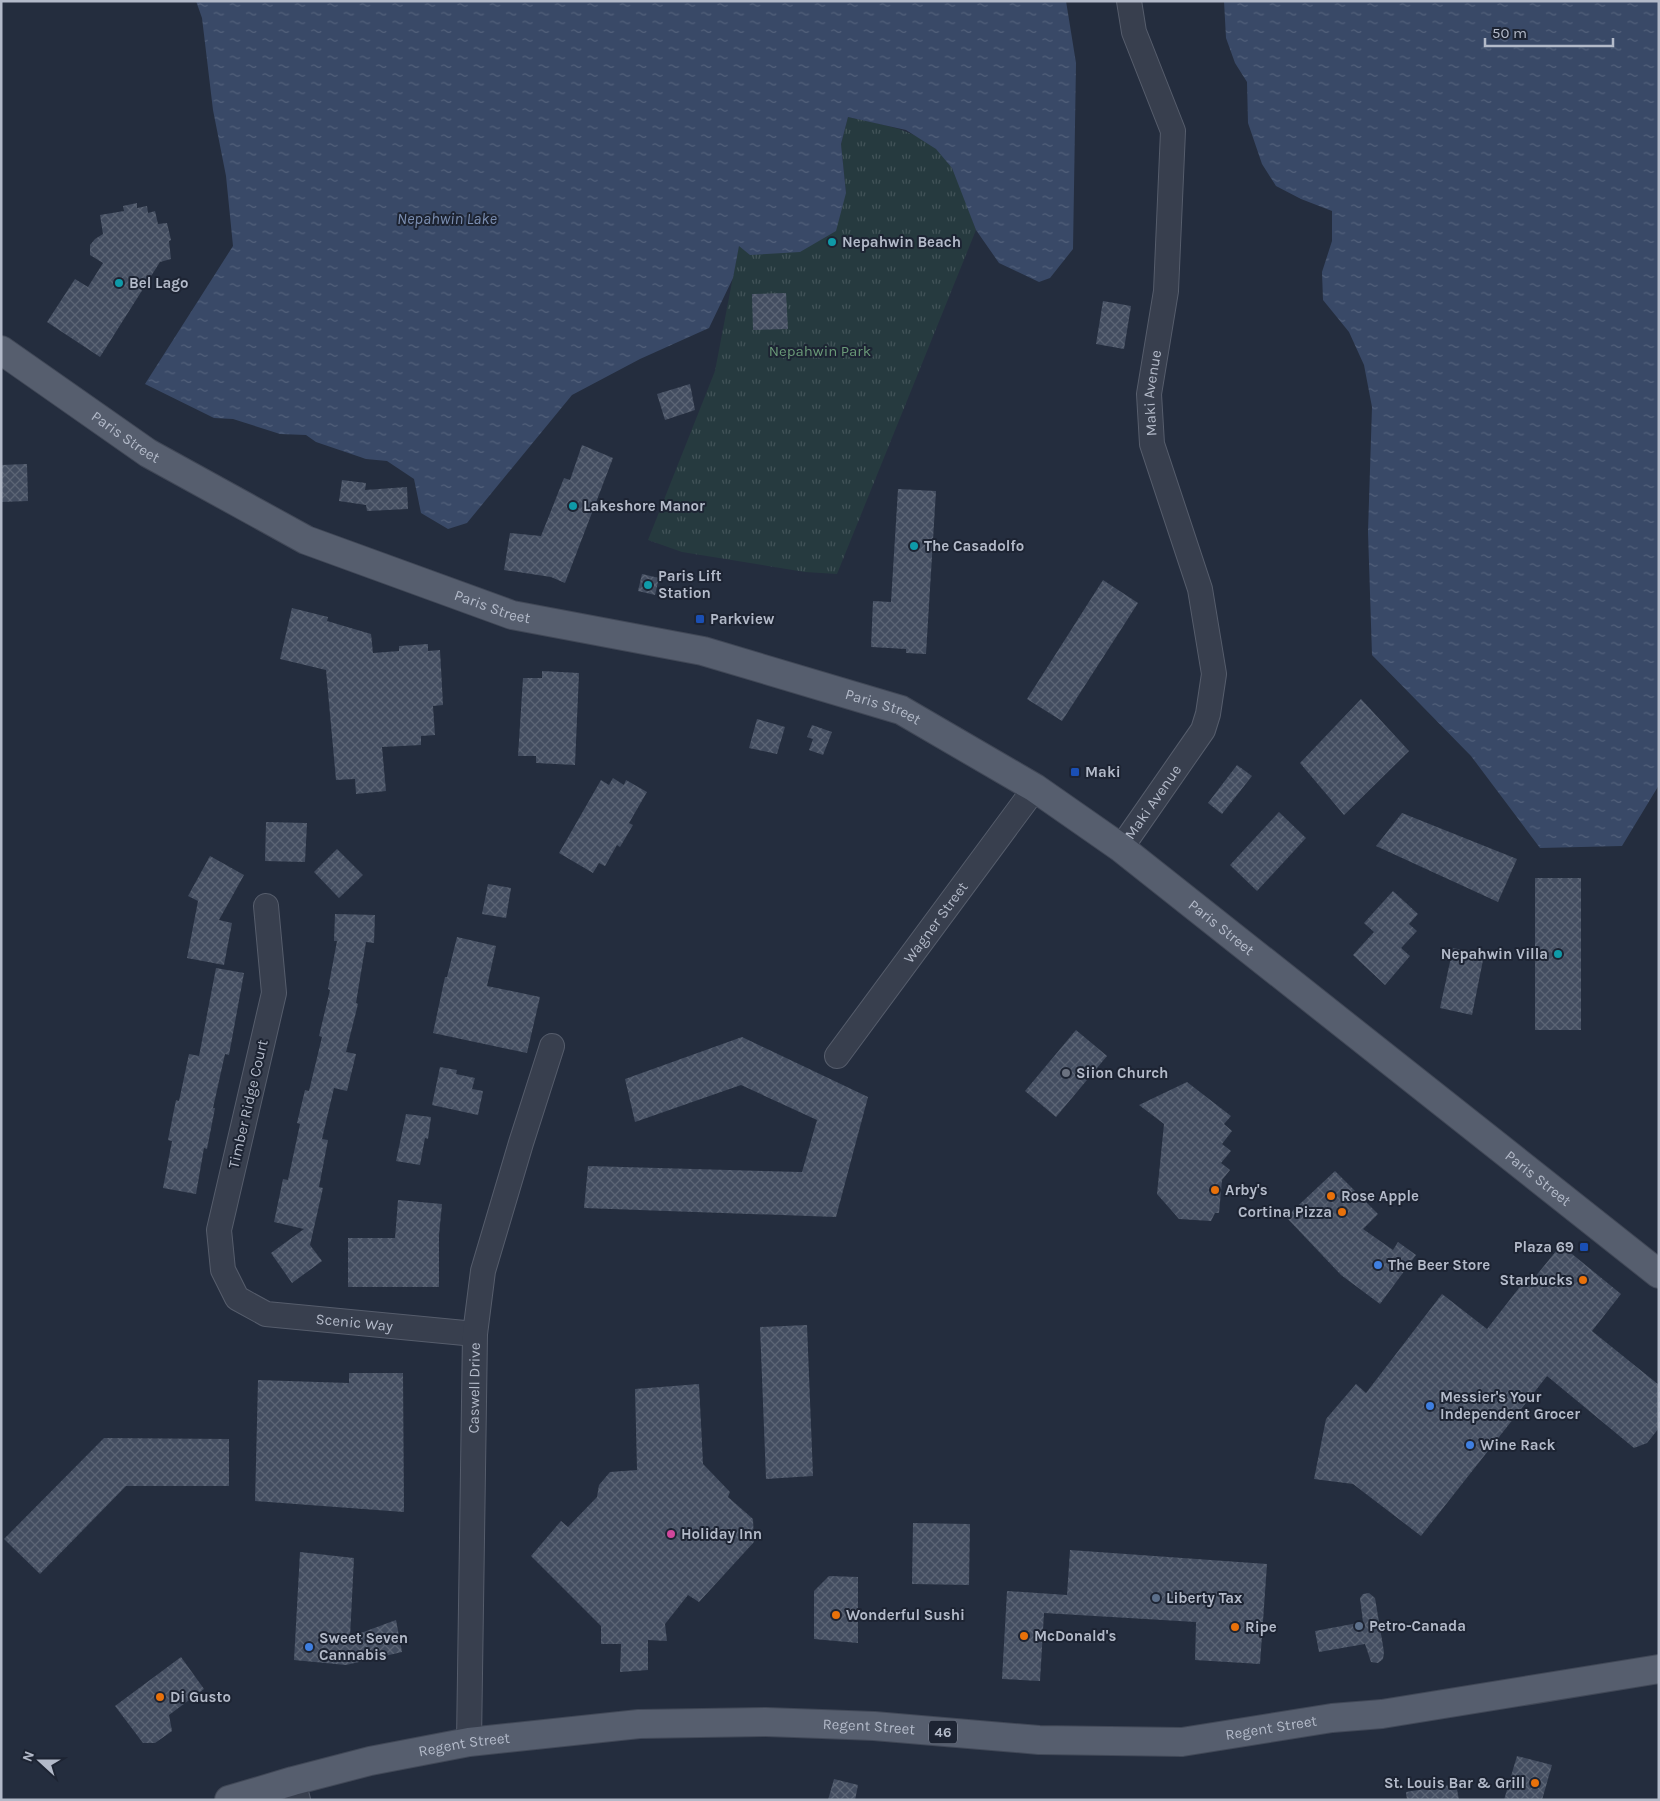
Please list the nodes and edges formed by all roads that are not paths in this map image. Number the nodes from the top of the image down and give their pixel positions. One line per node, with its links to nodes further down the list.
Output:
1 (1129, 1): 4 (street, Maki Avenue)
2 (1, 350): 3 (main road, Paris Street)
3 (1036, 788): 4 (main road, Paris Street); 7 (street, Wagner Street)
4 (1121, 848): 8 (main road, Paris Street)
5 (266, 906): 9 (street, Timber Ridge Court)
6 (552, 1046): 10 (street, Caswell Drive)
7 (837, 1056)
8 (1659, 1274)
9 (237, 1298): 10 (street, Scenic Way)
10 (475, 1334): 12 (street, Caswell Drive)
11 (1659, 1669): 12 (main road, Regent Street / 46)
12 (469, 1742): 13 (main road, Regent Street / 46)
13 (296, 1790): 14 (main road, Regent Street / 46)
14 (229, 1800)

